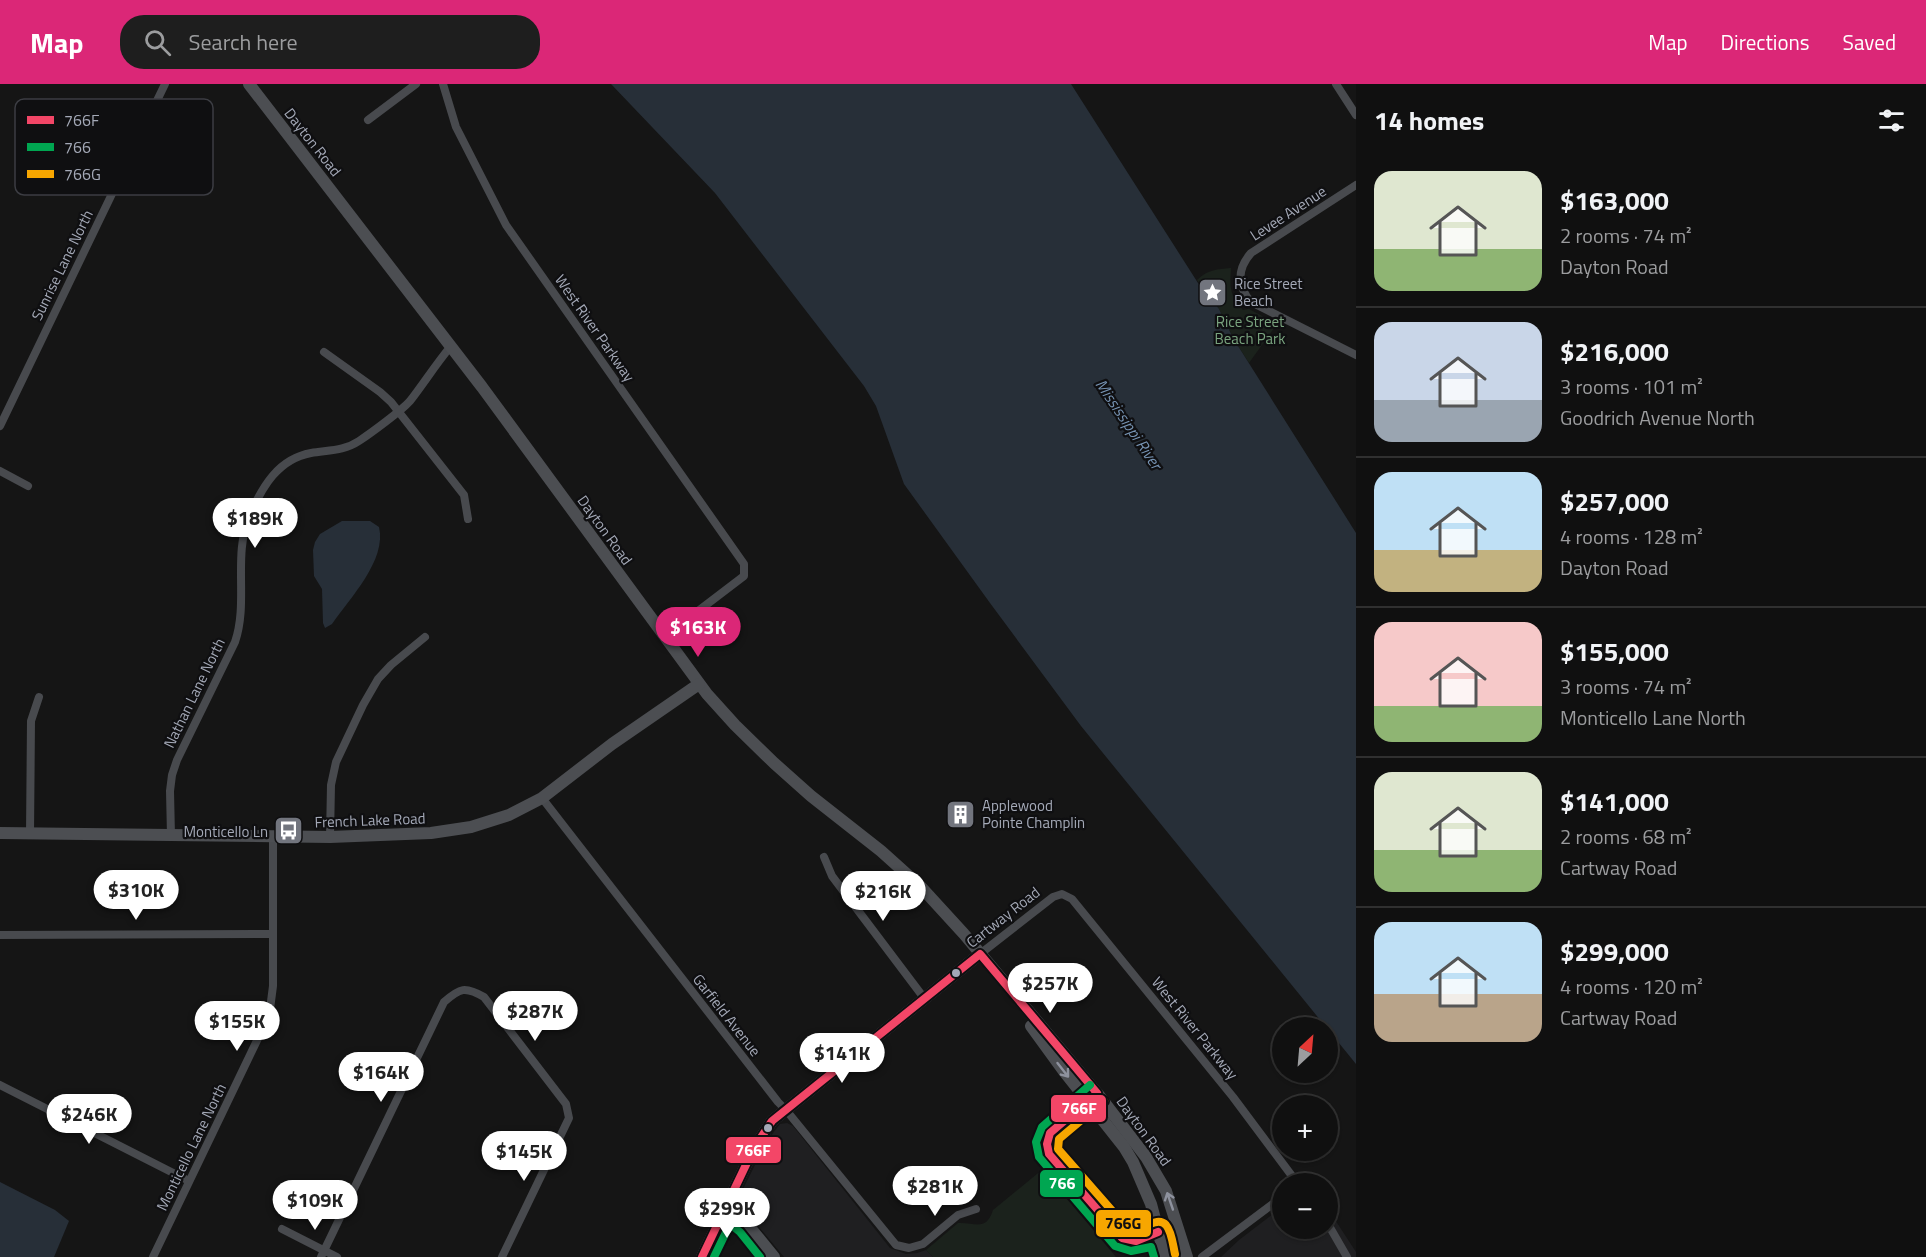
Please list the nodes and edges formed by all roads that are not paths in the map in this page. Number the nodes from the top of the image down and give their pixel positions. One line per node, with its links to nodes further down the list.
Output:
1 (165, 84): 6 (street, Sunrise Lane North)
2 (249, 84): 11 (main road, Dayton Road)
3 (416, 84): 8 (street)
4 (443, 84): 20 (street, West River Parkway)
5 (1336, 84): 7 (street)
6 (158, 99)
7 (1356, 115)
8 (368, 120)
9 (1356, 185): 13 (street, Levee Avenue)
10 (111, 195): 15 (street, Sunrise Lane North)
11 (451, 346): 14 (street, Nathan Lane North); 20 (main road, Dayton Road)
12 (324, 352): 14 (street)
13 (1356, 355)
14 (398, 410): 18 (street); 26 (street, Nathan Lane North)
15 (0, 426)
16 (0, 471): 17 (street)
17 (28, 486)
18 (468, 519)
19 (425, 636): 28 (street)
20 (664, 637): 21 (main road, Dayton Road)
21 (699, 684): 23 (main road, French Lake Road); 33 (main road, Dayton Road)
22 (39, 697): 25 (street)
23 (542, 798): 28 (main road, French Lake Road); 36 (street, Garfield Avenue)
24 (0, 833): 25 (main road, French Lake Road)
25 (30, 834): 26 (main road, French Lake Road)
26 (171, 836): 27 (main road, French Lake Road)
27 (273, 837): 28 (main road, French Lake Road); 32 (street, Monticello Lane North)
28 (330, 837)
29 (824, 857): 34 (street)
30 (1065, 895): 33 (street, Cartway Road); 37 (street, West River Parkway)
31 (0, 934): 32 (street)
32 (272, 934): 38 (street, Monticello Lane North)
33 (980, 954): 34 (main road, Cartway Road); 50 (main road, Dayton Road, one-way to 50); 51 (main road, Dayton Road, one-way to 33)
34 (924, 998): 36 (main road, Cartway Road)
35 (0, 1085): 38 (street)
36 (786, 1110): 40 (main road, Cartway Road); 41 (street, Garfield Avenue)
37 (1290, 1173)
38 (189, 1181): 45 (street, Monticello Lane North)
39 (1272, 1204): 52 (street)
40 (726, 1208): 48 (main road, Cartway Road); 49 (main road)
41 (976, 1209)
42 (282, 1229): 44 (street)
43 (1337, 1239): 53 (street)
44 (323, 1254): 46 (street); 47 (street)
45 (153, 1257)
46 (337, 1257)
47 (502, 1257)
48 (702, 1257)
49 (774, 1257)
50 (1165, 1257)
51 (1187, 1257)
52 (1202, 1257)
53 (1347, 1257)

